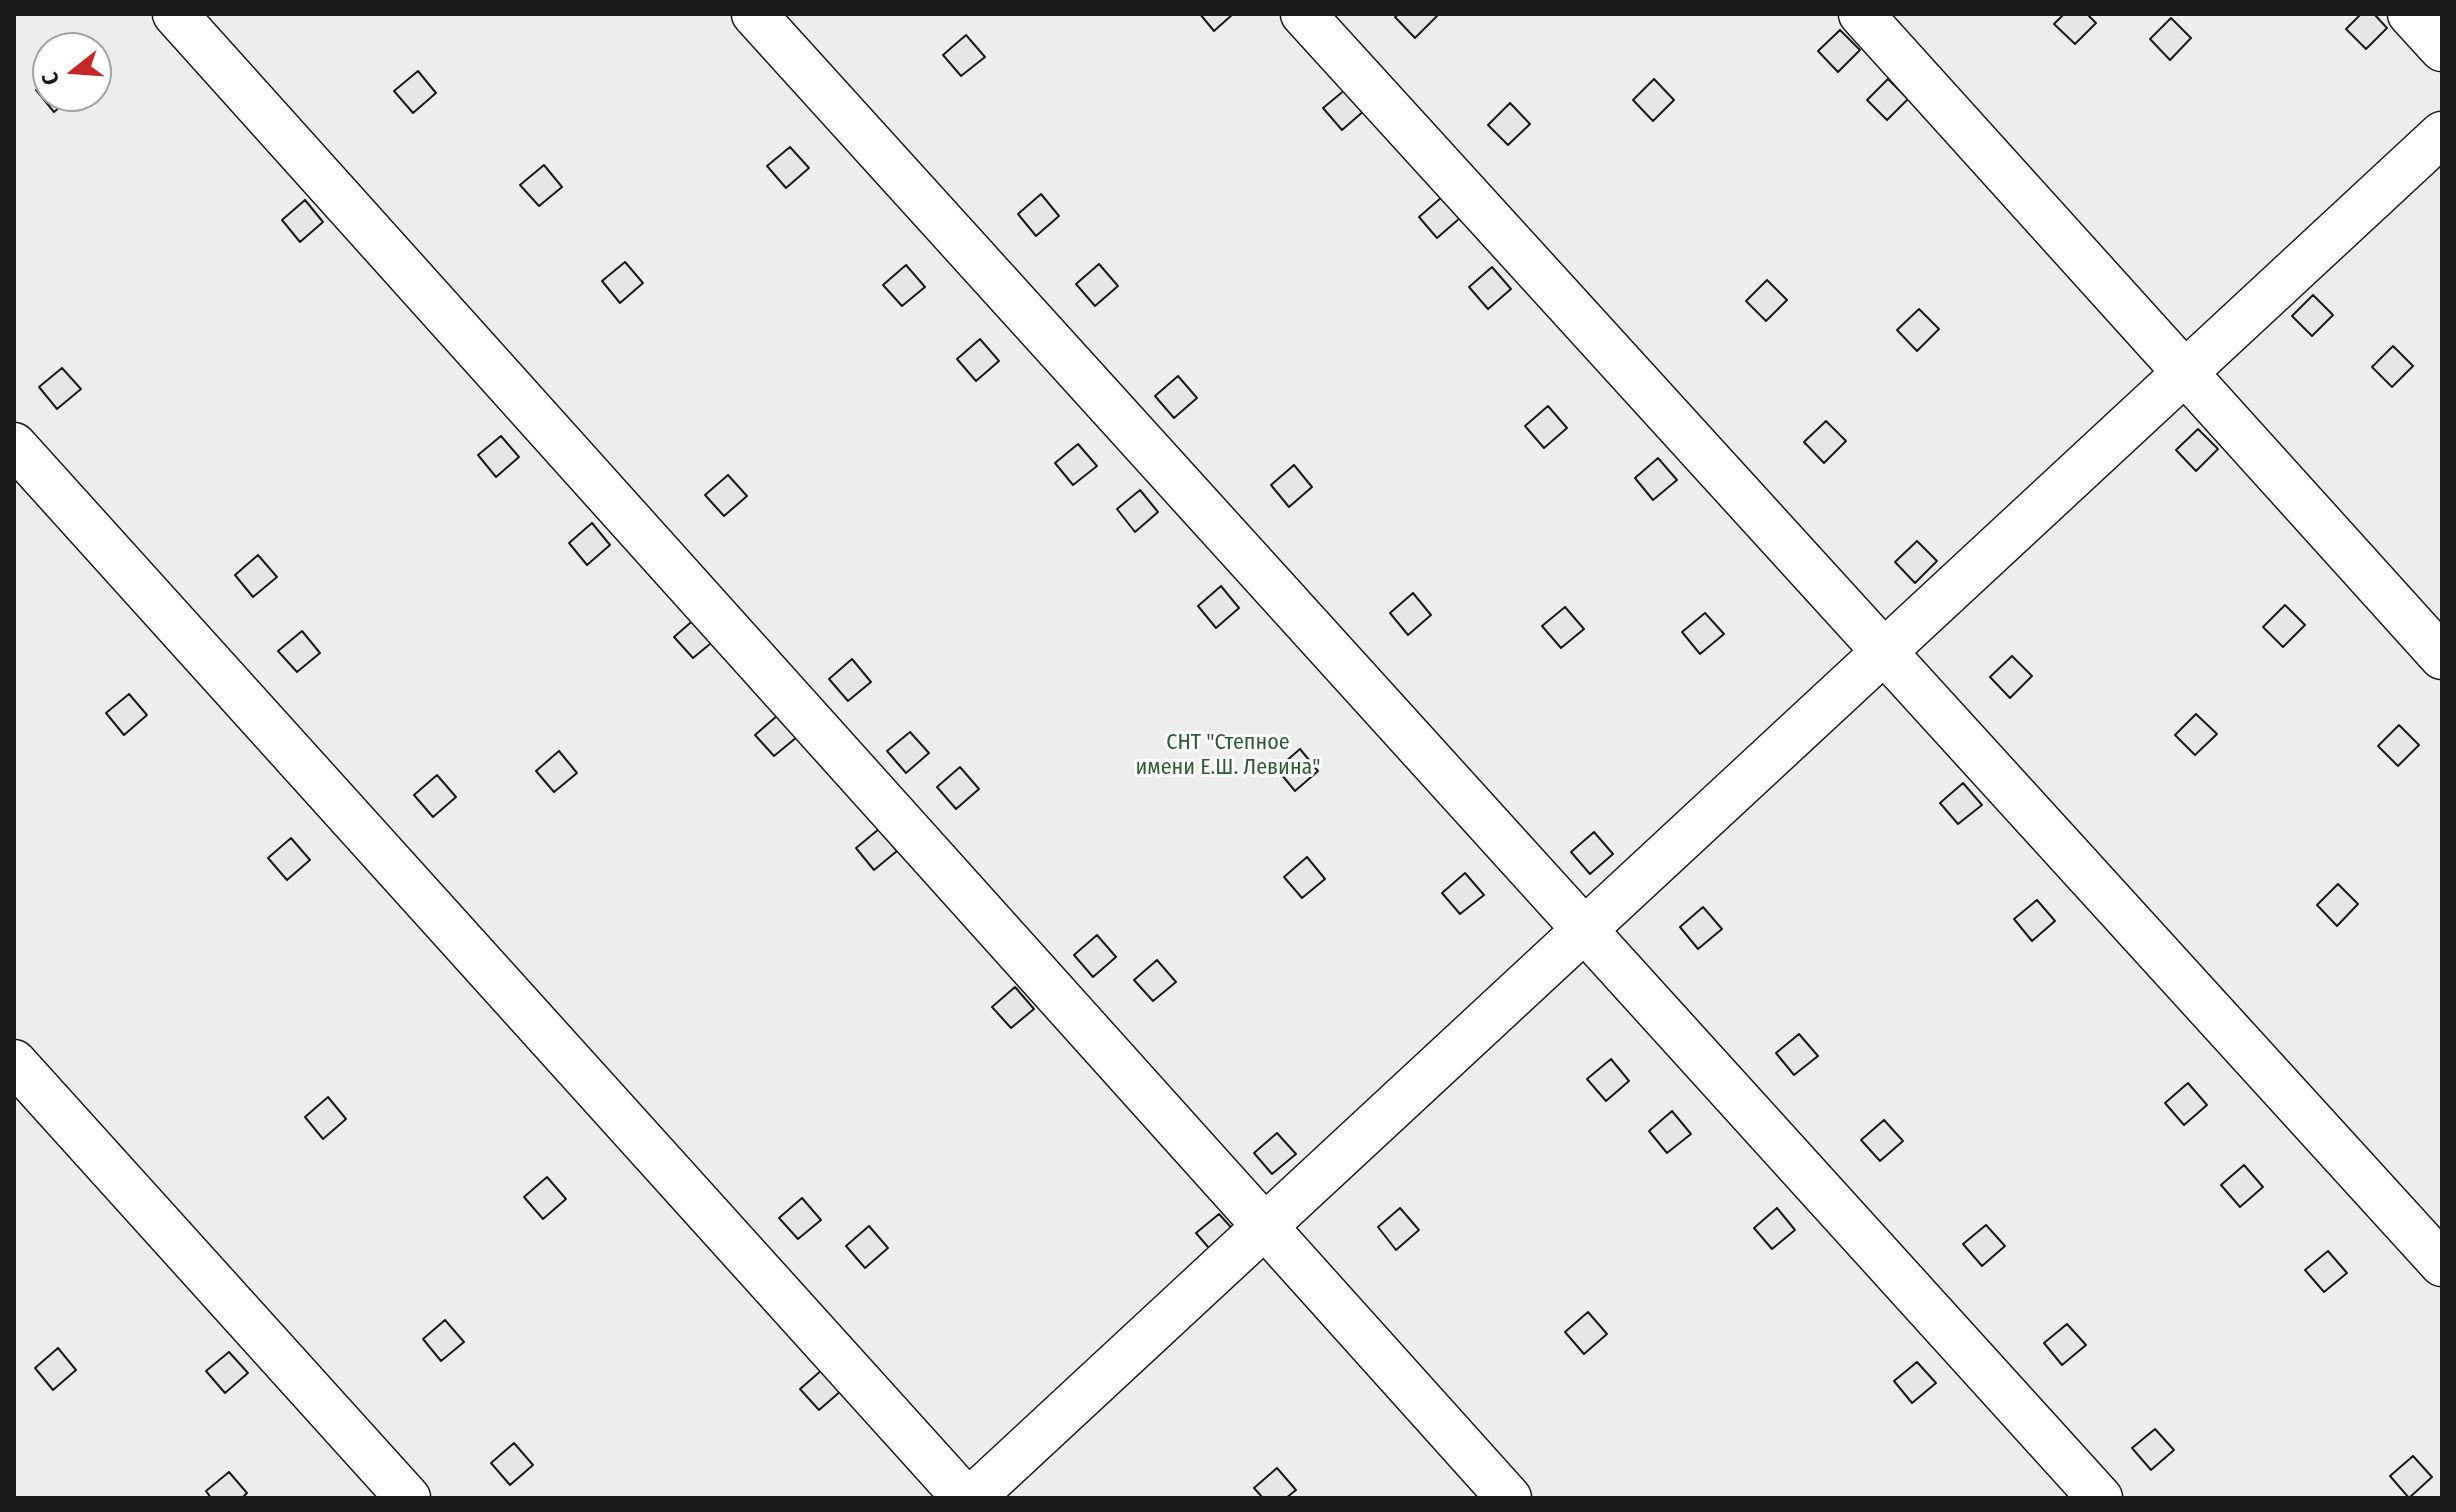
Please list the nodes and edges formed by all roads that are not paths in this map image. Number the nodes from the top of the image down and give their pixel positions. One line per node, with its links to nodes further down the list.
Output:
1 (175, 14): 14 (street)
2 (754, 14): 12 (street)
3 (1303, 14): 10 (street)
4 (1861, 14): 8 (street)
5 (2410, 14): 6 (street)
6 (2442, 49)
7 (2442, 134): 8 (street)
8 (2185, 373): 10 (street); 11 (street)
9 (14, 445): 17 (street)
10 (1884, 652): 12 (street); 15 (street)
11 (2442, 657)
12 (1585, 930): 14 (street); 20 (street)
13 (14, 1062): 16 (street)
14 (1265, 1227): 18 (street); 19 (street)
15 (2442, 1264)
16 (408, 1498)
17 (965, 1498)
18 (972, 1498)
19 (1509, 1498)
20 (2100, 1498)

